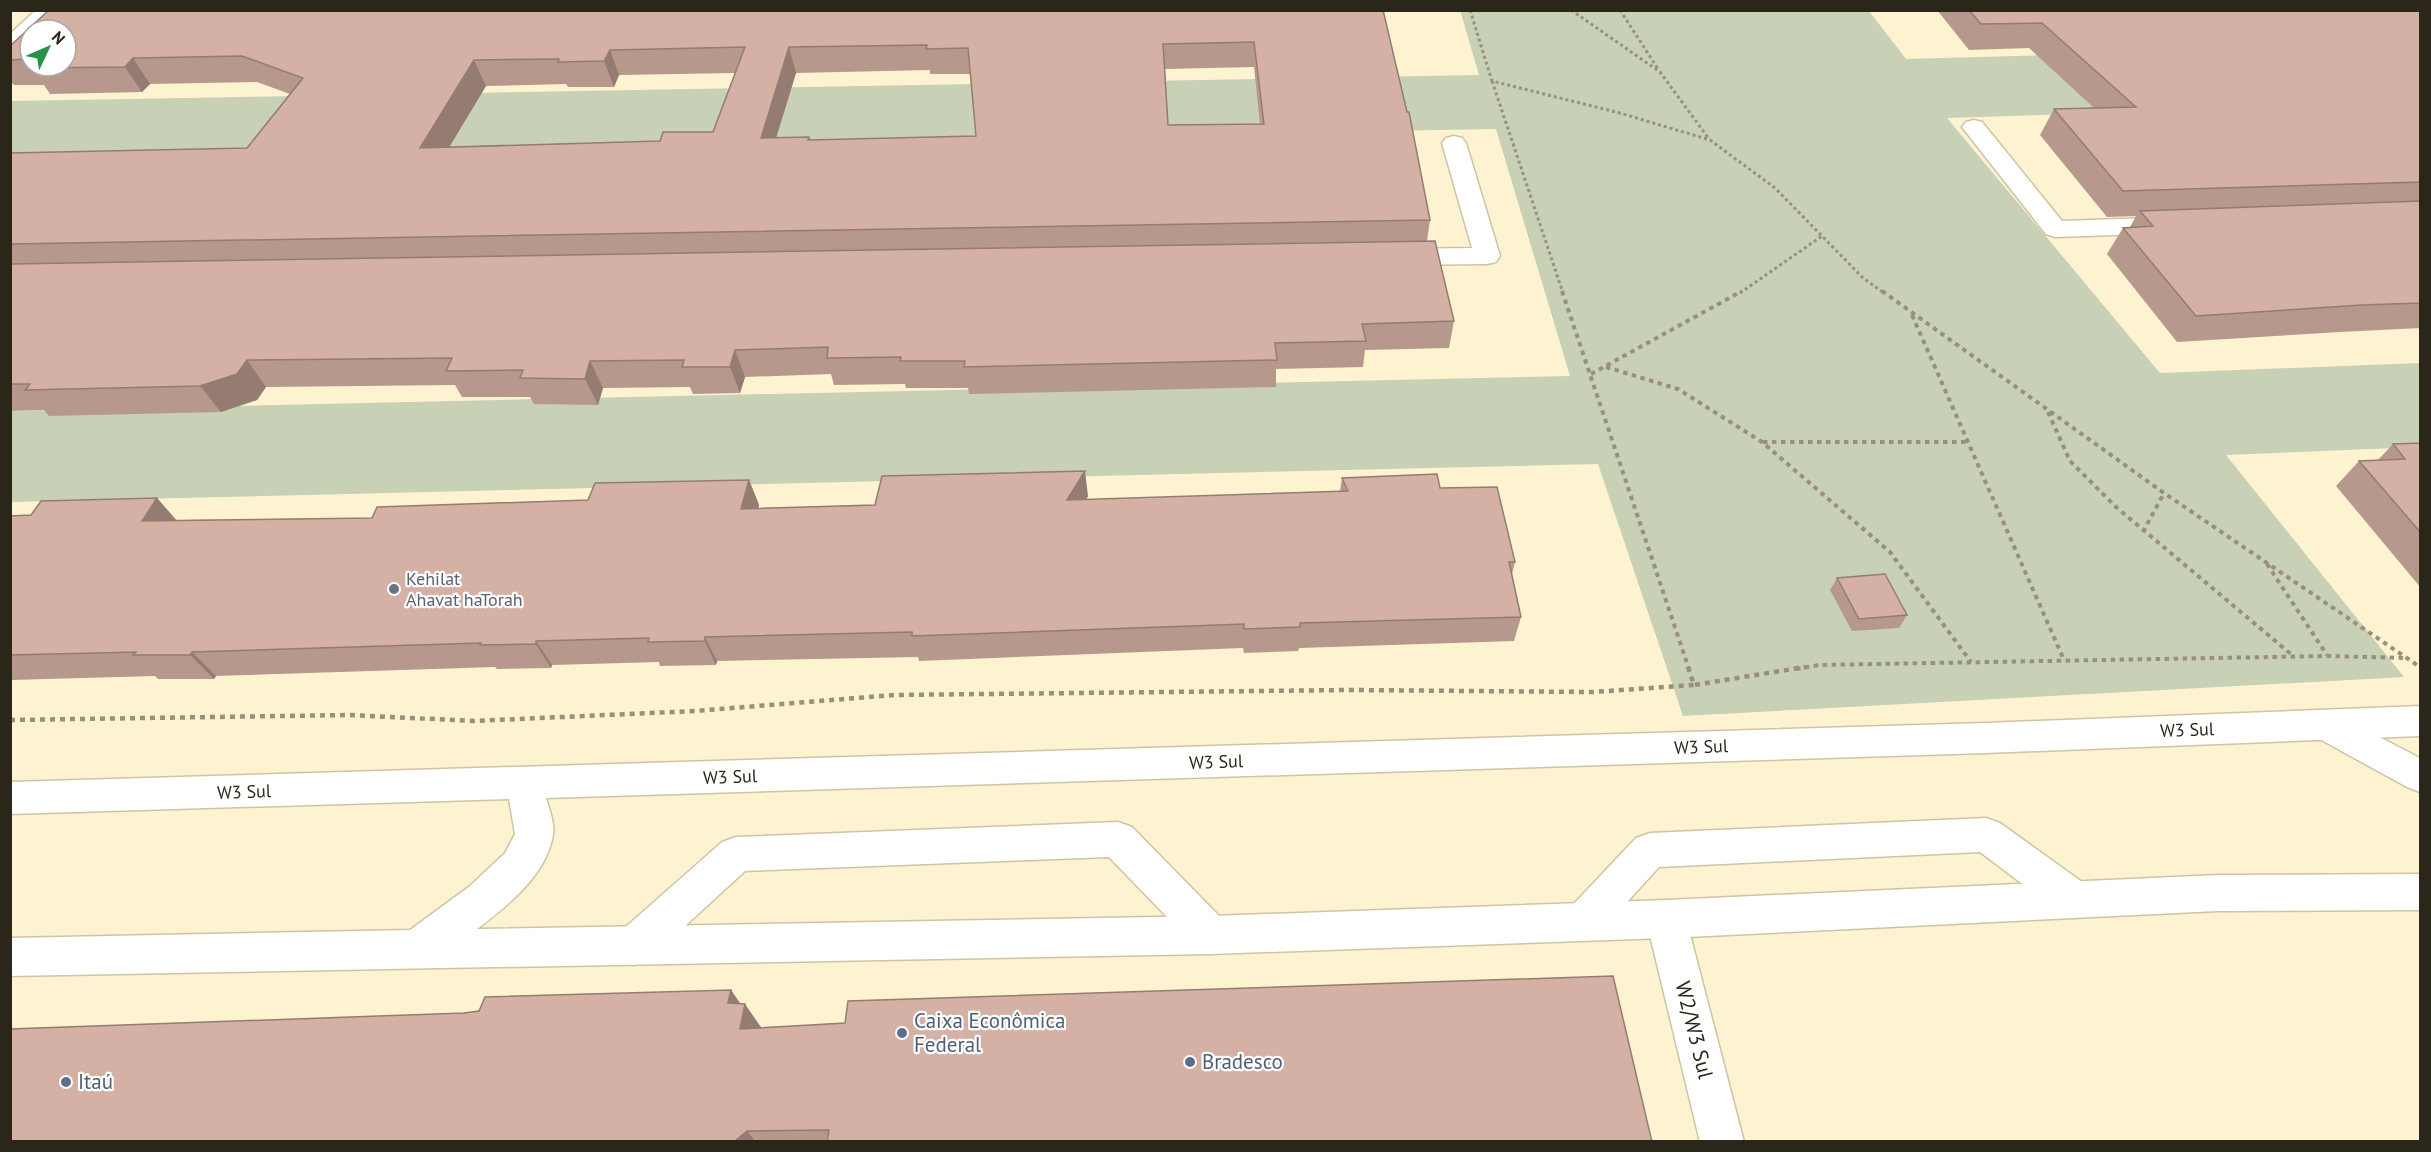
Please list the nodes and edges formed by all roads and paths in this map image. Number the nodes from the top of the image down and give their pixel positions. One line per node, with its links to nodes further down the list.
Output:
1 (1470, 10): 8 (path)
2 (1571, 10): 7 (path)
3 (1620, 10): 7 (path)
4 (46, 13): 5 (main road); 6 (main road)
5 (73, 16)
6 (10, 46)
7 (1660, 72): 10 (path)
8 (1492, 81): 10 (path); 17 (path)
9 (1974, 127): 12 (main road)
10 (1710, 140): 13 (path)
11 (1454, 143): 14 (main road)
12 (2197, 224)
13 (1822, 236): 15 (path); 16 (path)
14 (1368, 258)
15 (1911, 314): 18 (path); 20 (path)
16 (1606, 366): 17 (path); 19 (path)
17 (1591, 374): 30 (path)
18 (2048, 411): 21 (path); 22 (path)
19 (1762, 442): 20 (path); 28 (path)
20 (1968, 442): 27 (path)
21 (2164, 493): 22 (path); 23 (path)
22 (2143, 532): 24 (path)
23 (2266, 562): 25 (path); 26 (path)
24 (2293, 656): 25 (path); 27 (path)
25 (2328, 656): 26 (path)
26 (2407, 658): 29 (path)
27 (2064, 660): 28 (path)
28 (1971, 662): 30 (path)
29 (2421, 667)
30 (1694, 684): 31 (path)
31 (10, 720)
32 (2421, 721): 33 (main road, W3 Sul)
33 (2327, 725): 34 (main road); 35 (main road, W3 Sul)
34 (2421, 776)
35 (524, 784): 36 (main road, W3 Sul); 43 (main road)
36 (10, 798)
37 (2421, 892): 38 (main road)
38 (2075, 900): 39 (main road); 40 (main road)
39 (1666, 920): 40 (main road); 45 (main road, W2/W3 Sul)
40 (1582, 922): 41 (main road)
41 (1210, 934): 42 (main road); 42 (main road)
42 (634, 946): 43 (main road)
43 (414, 951): 44 (main road)
44 (10, 957)
45 (1722, 1142)

